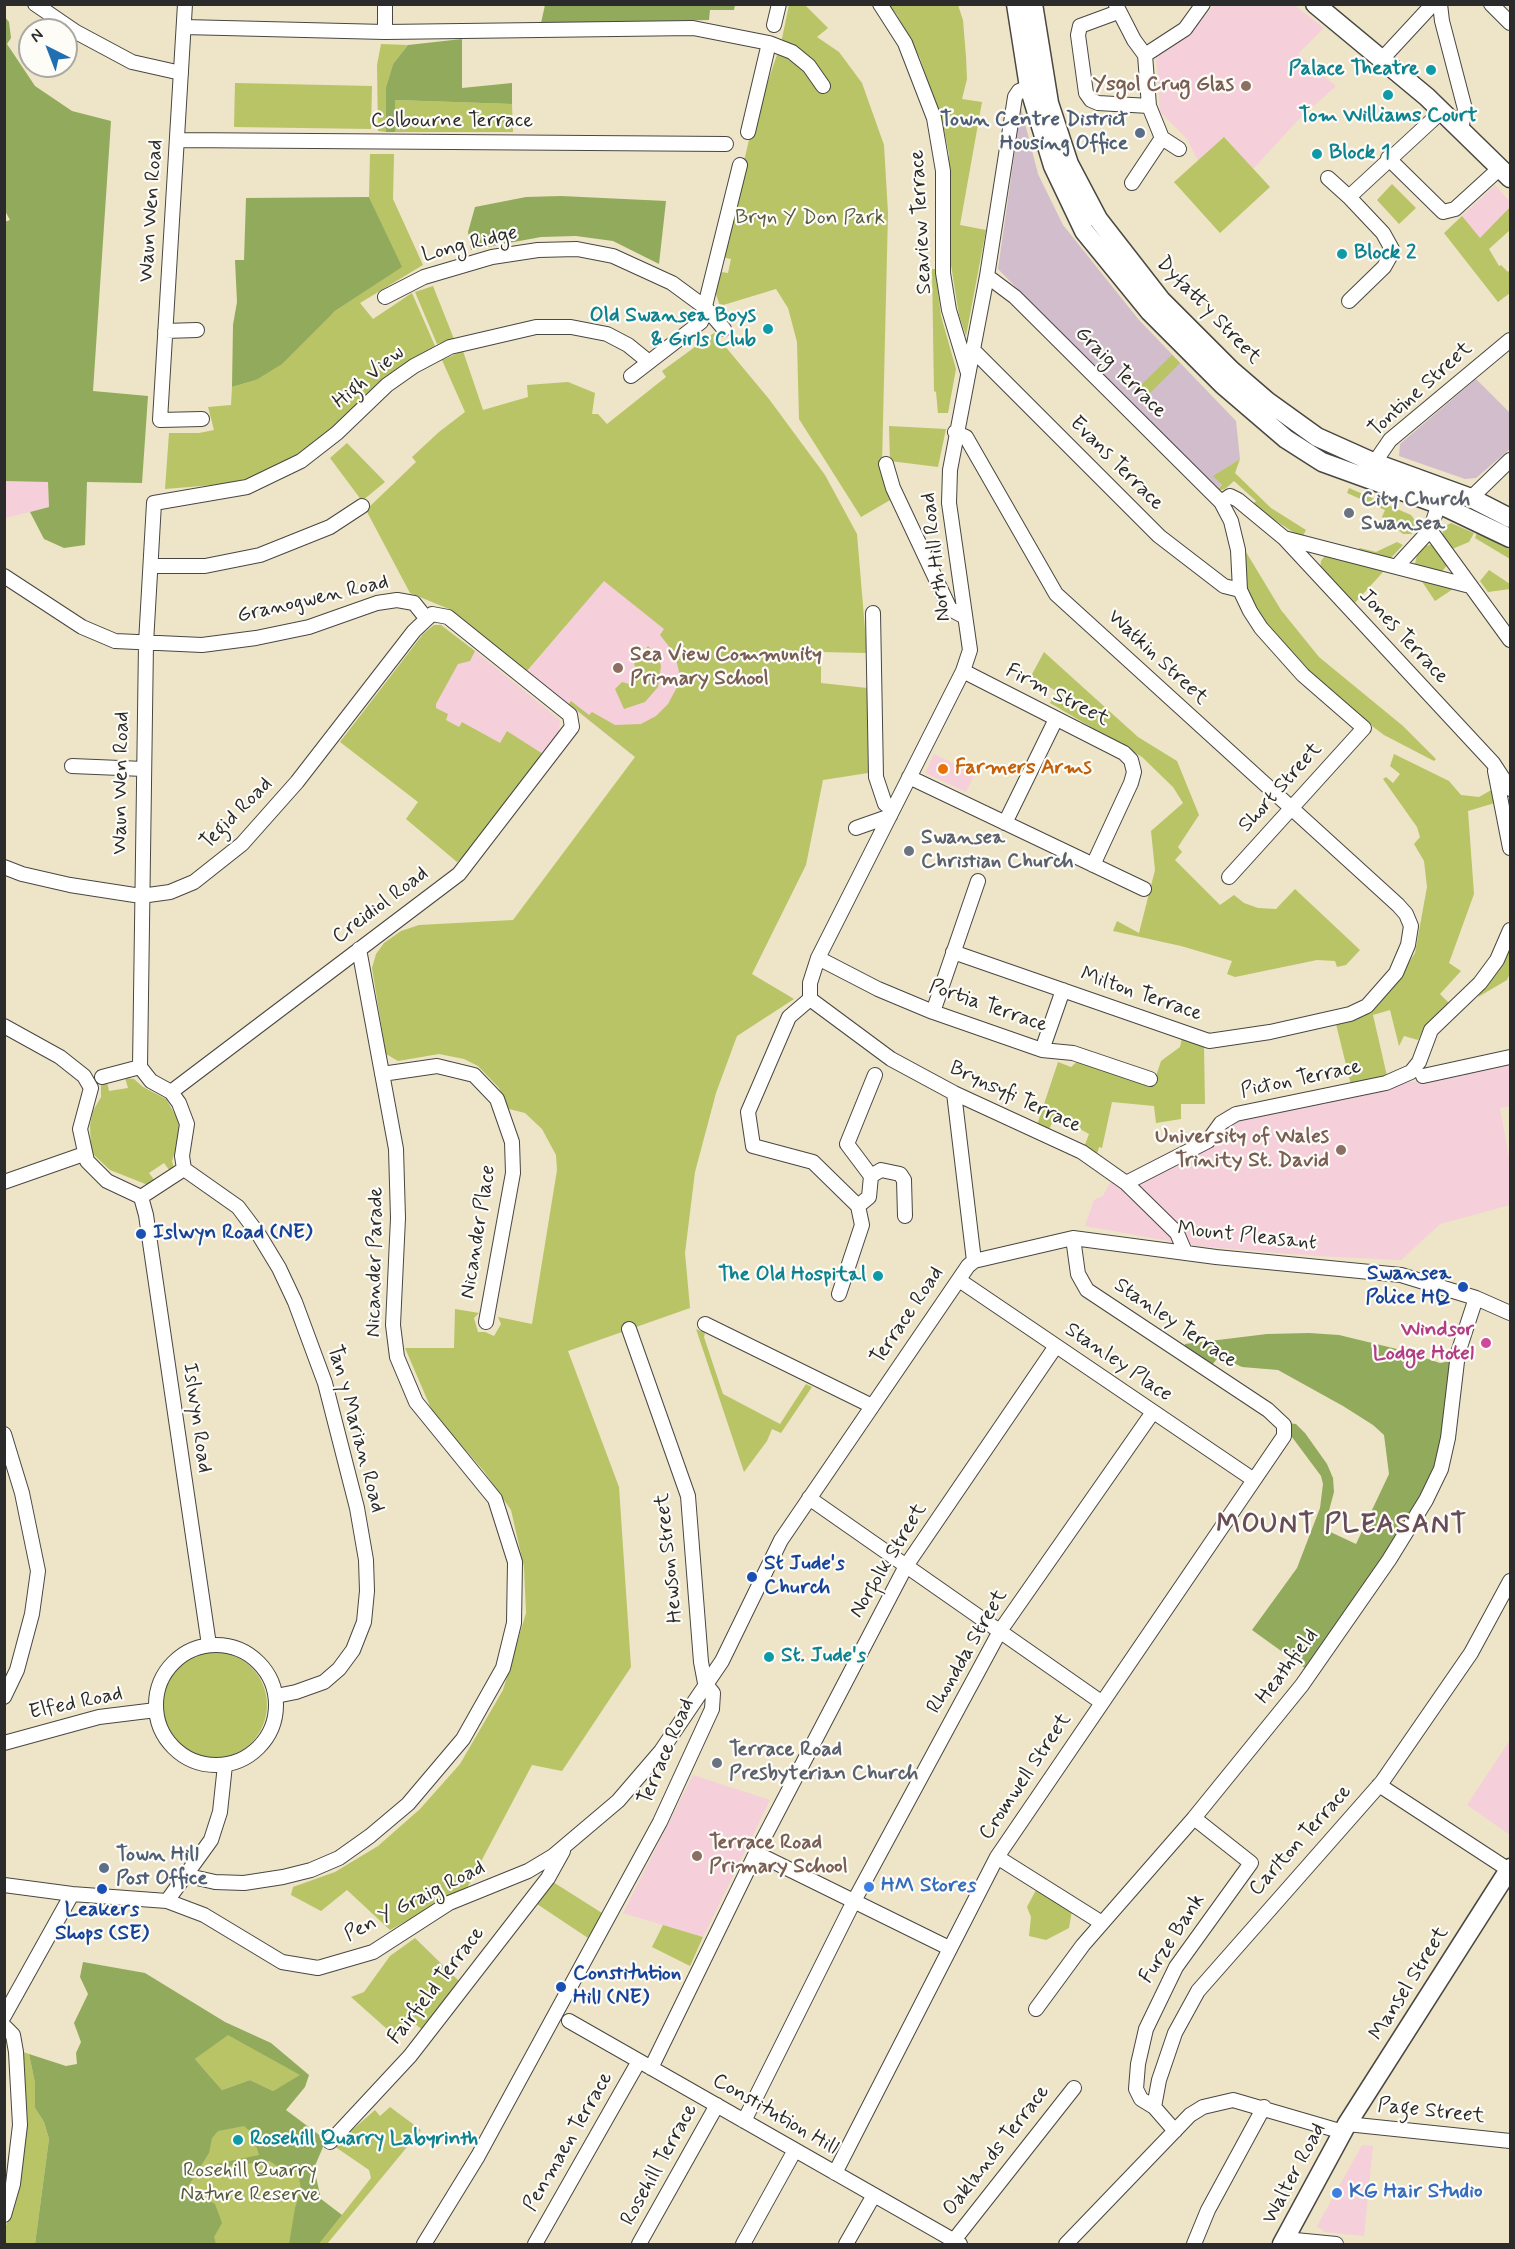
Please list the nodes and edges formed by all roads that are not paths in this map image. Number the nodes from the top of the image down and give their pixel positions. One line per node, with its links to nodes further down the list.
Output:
1 (35, 4): 21 (street)
2 (186, 4): 16 (street, Waun Wen Road)
3 (385, 4): 17 (street)
4 (779, 4): 15 (street)
5 (880, 4): 48 (street, Seaview Terrace)
6 (1016, 4): 23 (main road, Dyfatty Street)
7 (1033, 4): 54 (main road, Dyfatty Street)
8 (1203, 4): 19 (street)
9 (1315, 4): 20 (main road)
10 (1433, 4): 20 (street)
11 (1440, 4): 26 (street)
12 (1491, 4): 14 (street)
13 (1117, 8): 19 (street); 24 (street)
14 (1510, 23)
15 (774, 25)
16 (184, 27): 17 (street); 21 (street, Waun Wen Road)
17 (385, 32): 18 (street)
18 (769, 43): 22 (street); 27 (street)
19 (1145, 55): 24 (street)
20 (1383, 58): 25 (main road)
21 (181, 73): 29 (street, Waun Wen Road)
22 (823, 86)
23 (1029, 87): 38 (street, North Hill Road); 54 (main road, Dyfatty Street)
24 (1149, 106): 28 (street)
25 (1442, 111): 26 (main road); 32 (street)
26 (1461, 130): 34 (main road)
27 (748, 132)
28 (1162, 138): 31 (street); 36 (street)
29 (177, 140): 30 (street, Colbourne Terrace); 44 (street, Waun Wen Road)
30 (726, 144)
31 (1179, 149)
32 (1389, 158): 34 (street); 37 (street)
33 (740, 165): 41 (street)
34 (1505, 173)
35 (1328, 178): 37 (street)
36 (1132, 183)
37 (1349, 197): 40 (street)
38 (987, 276): 46 (street, North Hill Road); 58 (street, Graig Terrace)
39 (386, 297): 41 (street, Long Ridge)
40 (1349, 301)
41 (706, 308): 42 (street, Long Ridge); 47 (street)
42 (724, 329)
43 (197, 330): 44 (street)
44 (165, 332): 50 (street, Waun Wen Road)
45 (1510, 340): 54 (street, Tontine Street)
46 (973, 350): 48 (street, North Hill Road); 70 (street, Evans Terrace)
47 (649, 362): 49 (street); 57 (street, High View)
48 (968, 375): 51 (street, North Hill Road)
49 (631, 376)
50 (202, 419)
51 (955, 432): 72 (street, North Hill Road); 83 (street, Watkin Street)
52 (1510, 460): 56 (street)
53 (886, 464): 72 (street)
54 (1372, 471): 55 (main road, Dyfatty Street)
55 (1442, 496): 56 (main road, Dyfatty Street); 61 (street); 63 (main road)
56 (1471, 498): 60 (main road, Dyfatty Street)
57 (157, 500): 65 (street, Waun Wen Road)
58 (1221, 502): 62 (street, Jones Terrace); 70 (street)
59 (362, 506): 65 (street)
60 (1510, 518)
61 (1430, 530): 66 (street); 69 (street)
62 (1284, 538): 64 (street); 67 (street, Jones Terrace)
63 (1510, 538)
64 (1325, 549): 66 (street); 67 (street)
65 (151, 566): 75 (street, Waun Wen Road)
66 (1397, 566): 69 (street)
67 (1315, 571): 78 (street, Jones Terrace)
68 (4, 576): 75 (street, Granogwen Road)
69 (1470, 586): 74 (street)
70 (1240, 590): 83 (street, Short Street)
71 (873, 613): 84 (street)
72 (964, 617): 76 (street, North Hill Road)
73 (426, 618): 75 (street, Granogwen Road); 93 (street, Tegid Road); 96 (street, Creidiol Road)
74 (1510, 640)
75 (146, 644): 80 (street, Waun Wen Road)
76 (963, 671): 77 (street, Firm Street); 81 (street, North Hill Road)
77 (1056, 719): 85 (street); 88 (street, Firm Street)
78 (1493, 763): 82 (street, Jones Terrace); 87 (street)
79 (72, 766): 80 (street)
80 (144, 769): 93 (street, Waun Wen Road)
81 (909, 777): 84 (street, North Hill Road); 85 (street)
82 (1510, 789)
83 (1290, 808): 90 (street, Short Street); 94 (street, Watkin Street)
84 (892, 813): 86 (street); 98 (street, North Hill Road)
85 (1005, 823): 88 (street)
86 (856, 828)
87 (1510, 848)
88 (1093, 865): 92 (street)
89 (4, 867): 93 (street, Tegid Road)
90 (1230, 878)
91 (978, 881): 97 (street)
92 (1144, 889)
93 (141, 896): 105 (street, Waun Wen Road)
94 (1411, 926): 99 (street, Milton Terrace)
95 (1510, 930): 117 (street, Picton Terrace)
96 (359, 949): 106 (street, Nicander Parade); 111 (street, Creidiol Road)
97 (953, 952): 99 (street, Milton Terrace); 101 (street)
98 (818, 958): 100 (street, North Hill Road); 101 (street, Portia Terrace)
99 (1063, 990): 103 (street)
100 (810, 999): 112 (street, Brynsyfi Terrace); 119 (street)
101 (933, 1012): 103 (street, Portia Terrace)
102 (4, 1026): 113 (street)
103 (1042, 1050): 110 (street, Portia Terrace)
104 (1510, 1057): 108 (street)
105 (140, 1067): 109 (street); 111 (street)
106 (382, 1074): 128 (street, Nicander Place); 155 (street, Nicander Parade)
107 (875, 1075): 115 (street)
108 (1423, 1076)
109 (102, 1077)
110 (1150, 1079)
111 (171, 1092): 114 (street)
112 (954, 1093): 117 (street, Brynsyfi Terrace); 123 (street)
113 (84, 1154): 116 (street); 118 (street)
114 (184, 1168): 118 (street); 143 (street, Tan y Marian Road)
115 (871, 1176): 119 (street); 120 (street)
116 (4, 1182)
117 (1126, 1183): 122 (street, Brynsyfi Terrace)
118 (141, 1197): 141 (street, Islwyn Road)
119 (858, 1206): 125 (street)
120 (905, 1216)
121 (1073, 1238): 122 (street, Mount Pleasant); 123 (street, Mount Pleasant); 134 (street, Stanley Terrace)
122 (1185, 1252): 126 (street, Mount Pleasant)
123 (974, 1261): 124 (street, Terrace Road)
124 (959, 1280): 131 (street, Stanley Place); 132 (street, Terrace Road)
125 (839, 1294)
126 (1476, 1298): 127 (street, Mount Pleasant); 150 (street, Heathfield)
127 (1510, 1313)
128 (486, 1322)
129 (705, 1324): 132 (street)
130 (630, 1329): 142 (street, Hewson Street)
131 (1056, 1346): 133 (street, Stanley Place); 138 (street, Norfolk Street)
132 (872, 1406): 137 (street, Terrace Road)
133 (1153, 1412): 136 (street, Stanley Place); 140 (street, Rhondda Street)
134 (1284, 1425): 136 (street, Cromwell Street)
135 (4, 1434): 144 (street)
136 (1254, 1480): 145 (street, Cromwell Street)
137 (809, 1498): 138 (street); 142 (street, Terrace Road)
138 (906, 1566): 140 (street); 152 (street, Norfolk Street)
139 (1510, 1581): 149 (street, Carlton Terrace)
140 (1000, 1631): 145 (street); 159 (street, Rhondda Street)
141 (209, 1645): 143 (street); 146 (street)
142 (705, 1683): 151 (street, Pen Y Graig Road); 182 (street, Terrace Road)
143 (276, 1696): 148 (street)
144 (4, 1697)
145 (1101, 1702): 153 (street, Cromwell Street)
146 (156, 1710): 147 (street, Elfed Road); 148 (street)
147 (4, 1743)
148 (225, 1765): 155 (street)
149 (1379, 1785): 154 (street); 169 (street, Carlton Terrace)
150 (1194, 1818): 160 (street, Heathfield); 169 (street, Furze Bank)
151 (565, 1847): 158 (street, Pen Y Graig Road); 175 (street, Fairfield Terrace)
152 (756, 1852): 159 (street); 166 (street, Norfolk Street)
153 (997, 1857): 160 (street); 161 (street, Cromwell Street)
154 (1510, 1869): 172 (main road, Mansel Street)
155 (184, 1875): 158 (street)
156 (4, 1885): 157 (street, Pen Y Graig Road)
157 (72, 1894): 158 (street, Pen Y Graig Road); 163 (street)
158 (166, 1900)
159 (854, 1901): 161 (street); 171 (street, Rhondda Street)
160 (1102, 1923): 162 (street, Heathfield)
161 (949, 1948): 177 (street, Cromwell Street)
162 (1036, 2009)
163 (4, 2016)
164 (569, 2021): 166 (street, Constitution Hill)
165 (4, 2026): 179 (street)
166 (645, 2065): 168 (street, Constitution Hill); 183 (street, Penmaen Terrace)
167 (1074, 2088): 181 (street, Oaklands Terrace)
168 (717, 2105): 171 (street, Constitution Hill); 184 (street, Rosehill Terrace)
169 (1154, 2107): 173 (street)
170 (1264, 2107): 172 (street, Page Street); 173 (street, Page Street); 188 (street)
171 (744, 2121): 176 (street, Constitution Hill)
172 (1346, 2128): 174 (street, Page Street); 180 (main road, Walter Road)
173 (1175, 2131): 187 (street, Page Street)
174 (1510, 2141)
175 (330, 2142)
176 (795, 2150): 177 (street, Constitution Hill); 185 (street)
177 (835, 2173): 178 (street, Constitution Hill)
178 (874, 2195): 181 (street, Constitution Hill); 186 (street)
179 (4, 2215)
180 (1284, 2242): 189 (street)
181 (955, 2243)
182 (424, 2244)
183 (535, 2244)
184 (639, 2244)
185 (742, 2244)
186 (846, 2244)
187 (1066, 2244)
188 (1194, 2244)
189 (1336, 2244)

